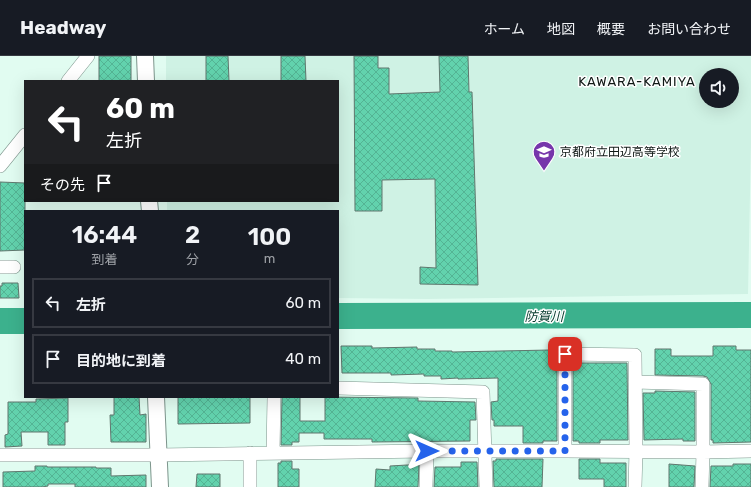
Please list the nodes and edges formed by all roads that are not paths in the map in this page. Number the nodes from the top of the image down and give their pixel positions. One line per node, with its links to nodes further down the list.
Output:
1 (88, 56): 3 (street)
2 (145, 56): 4 (street)
3 (69, 80)
4 (146, 80)
5 (24, 136): 6 (street)
6 (0, 166)
7 (0, 267): 8 (street)
8 (14, 267)
9 (636, 382): 15 (street); 16 (street); 18 (street)
10 (339, 388): 14 (street)
11 (156, 398): 22 (street)
12 (274, 398): 20 (street)
13 (427, 451): 14 (street); 20 (street); 25 (street)
14 (485, 451): 15 (street); 26 (street)
15 (565, 451): 16 (street)
16 (636, 451): 18 (street); 27 (street)
17 (751, 451): 18 (street)
18 (703, 452): 28 (street)
19 (250, 453): 20 (street); 22 (street); 24 (street)
20 (273, 453)
21 (0, 455): 22 (street)
22 (158, 456): 23 (street)
23 (160, 487)
24 (250, 487)
25 (426, 487)
26 (486, 487)
27 (635, 487)
28 (702, 487)

